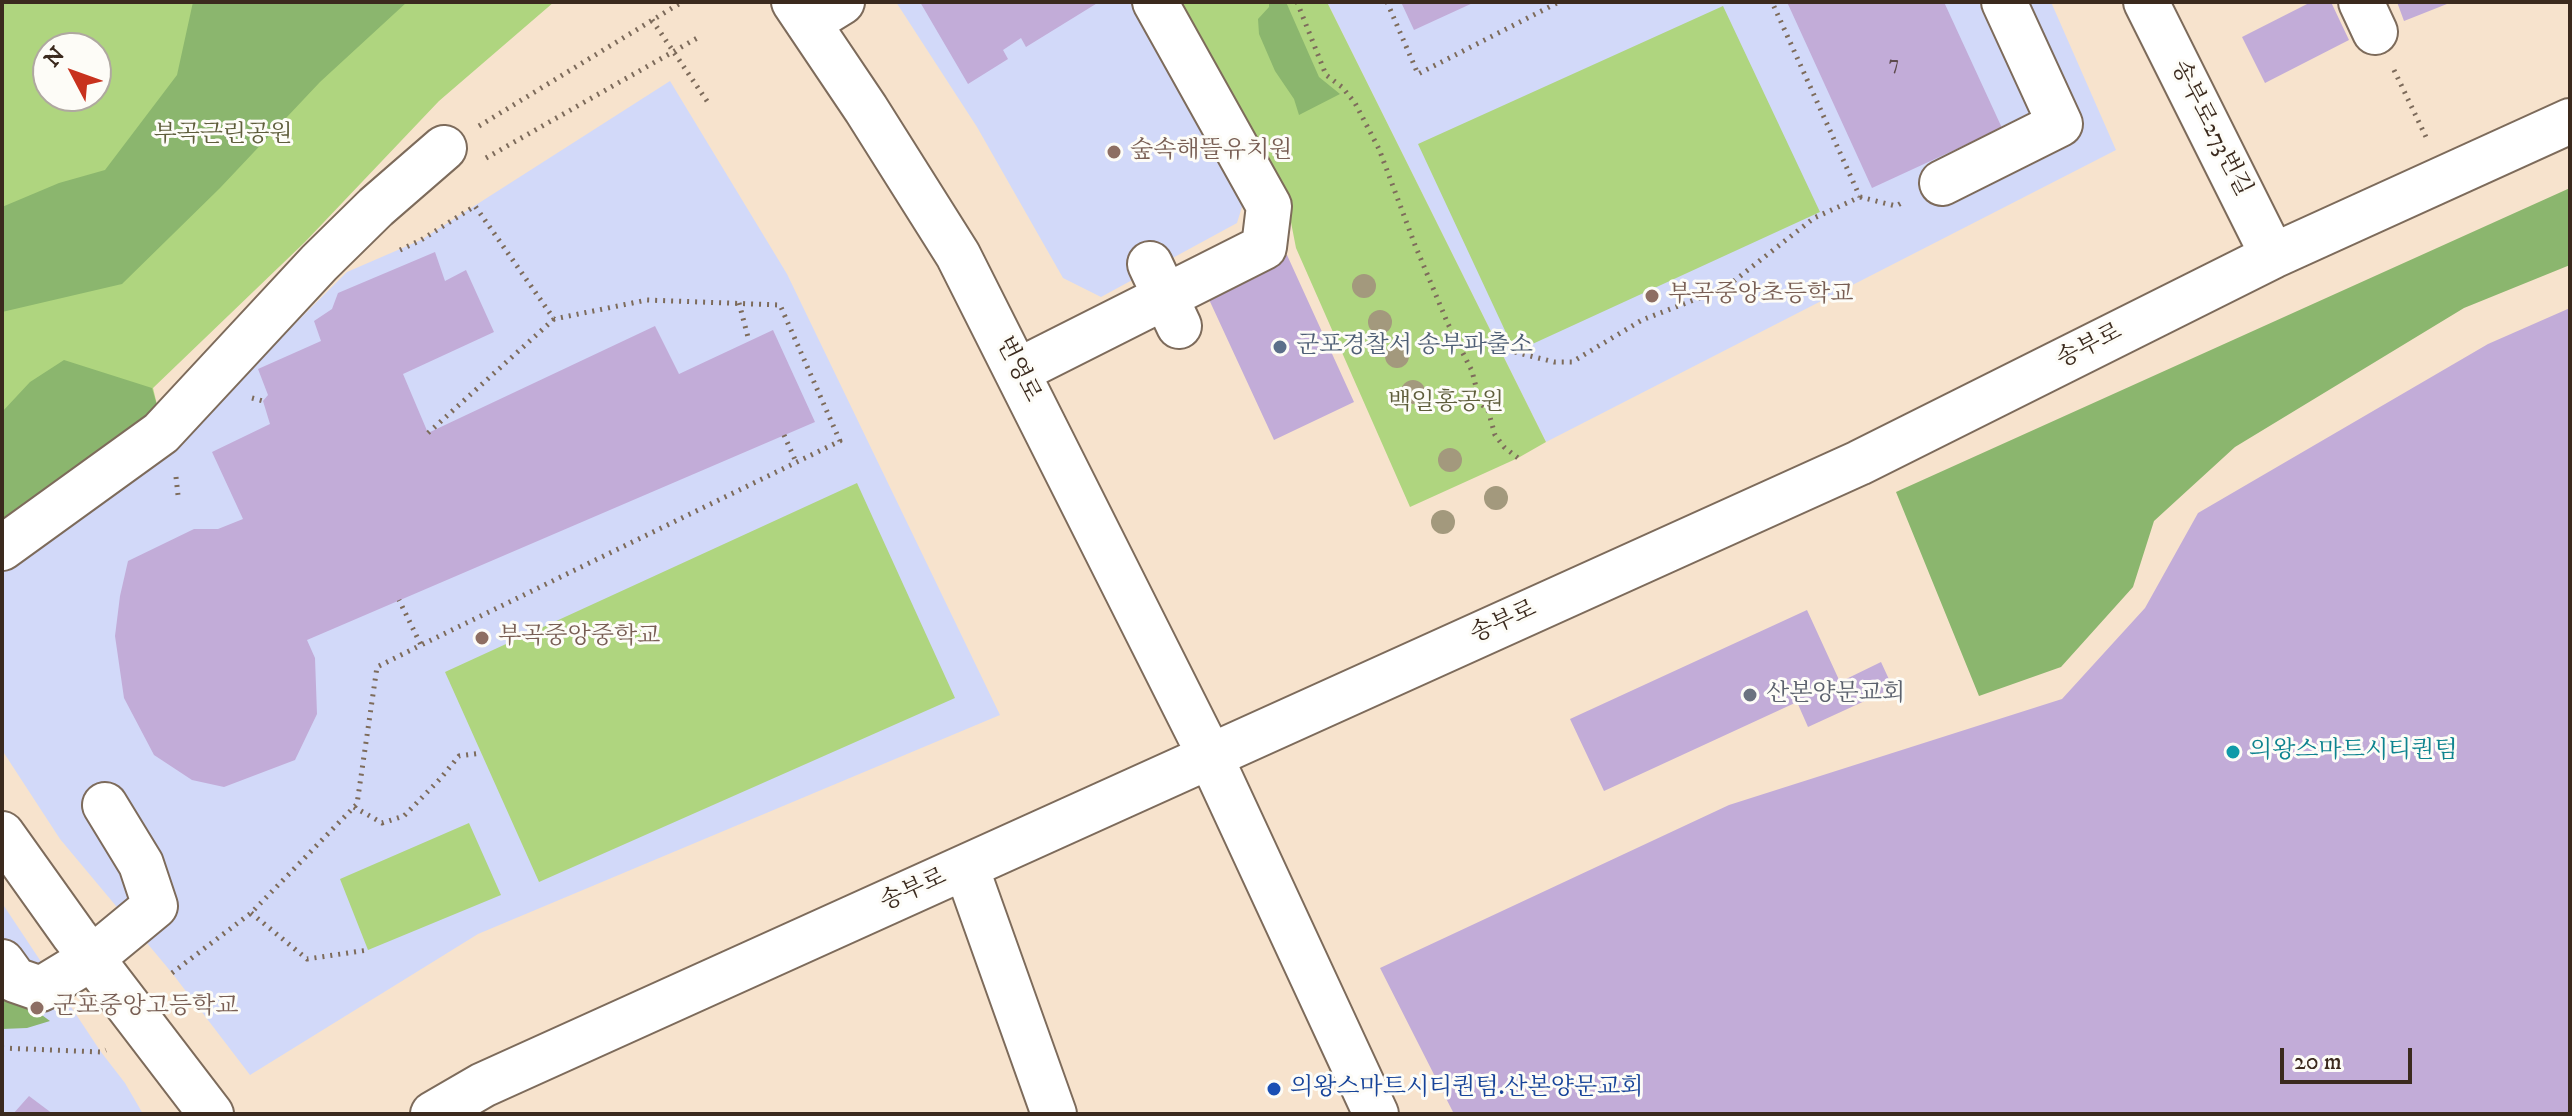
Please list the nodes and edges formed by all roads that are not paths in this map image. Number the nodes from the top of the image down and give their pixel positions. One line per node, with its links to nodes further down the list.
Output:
1 (1155, 2): 9 (street)
2 (2004, 2): 7 (street)
3 (2146, 2): 8 (street, 송부로273번길)
4 (815, 9): 9 (street, 번영로)
5 (2570, 121): 8 (street, 송부로)
6 (460, 156): 10 (street)
7 (1942, 183)
8 (2273, 256): 11 (street, 송부로)
9 (1018, 371): 11 (street, 번영로)
10 (2, 548)
11 (1210, 756): 14 (street, 송부로); 20 (street, 번영로)
12 (105, 805): 15 (street)
13 (2, 834): 15 (street)
14 (966, 867): 18 (street, 송부로); 19 (street)
15 (83, 947): 16 (street); 17 (street)
16 (2, 962)
17 (211, 1114)
18 (433, 1114)
19 (1054, 1114)
20 (1376, 1114)

